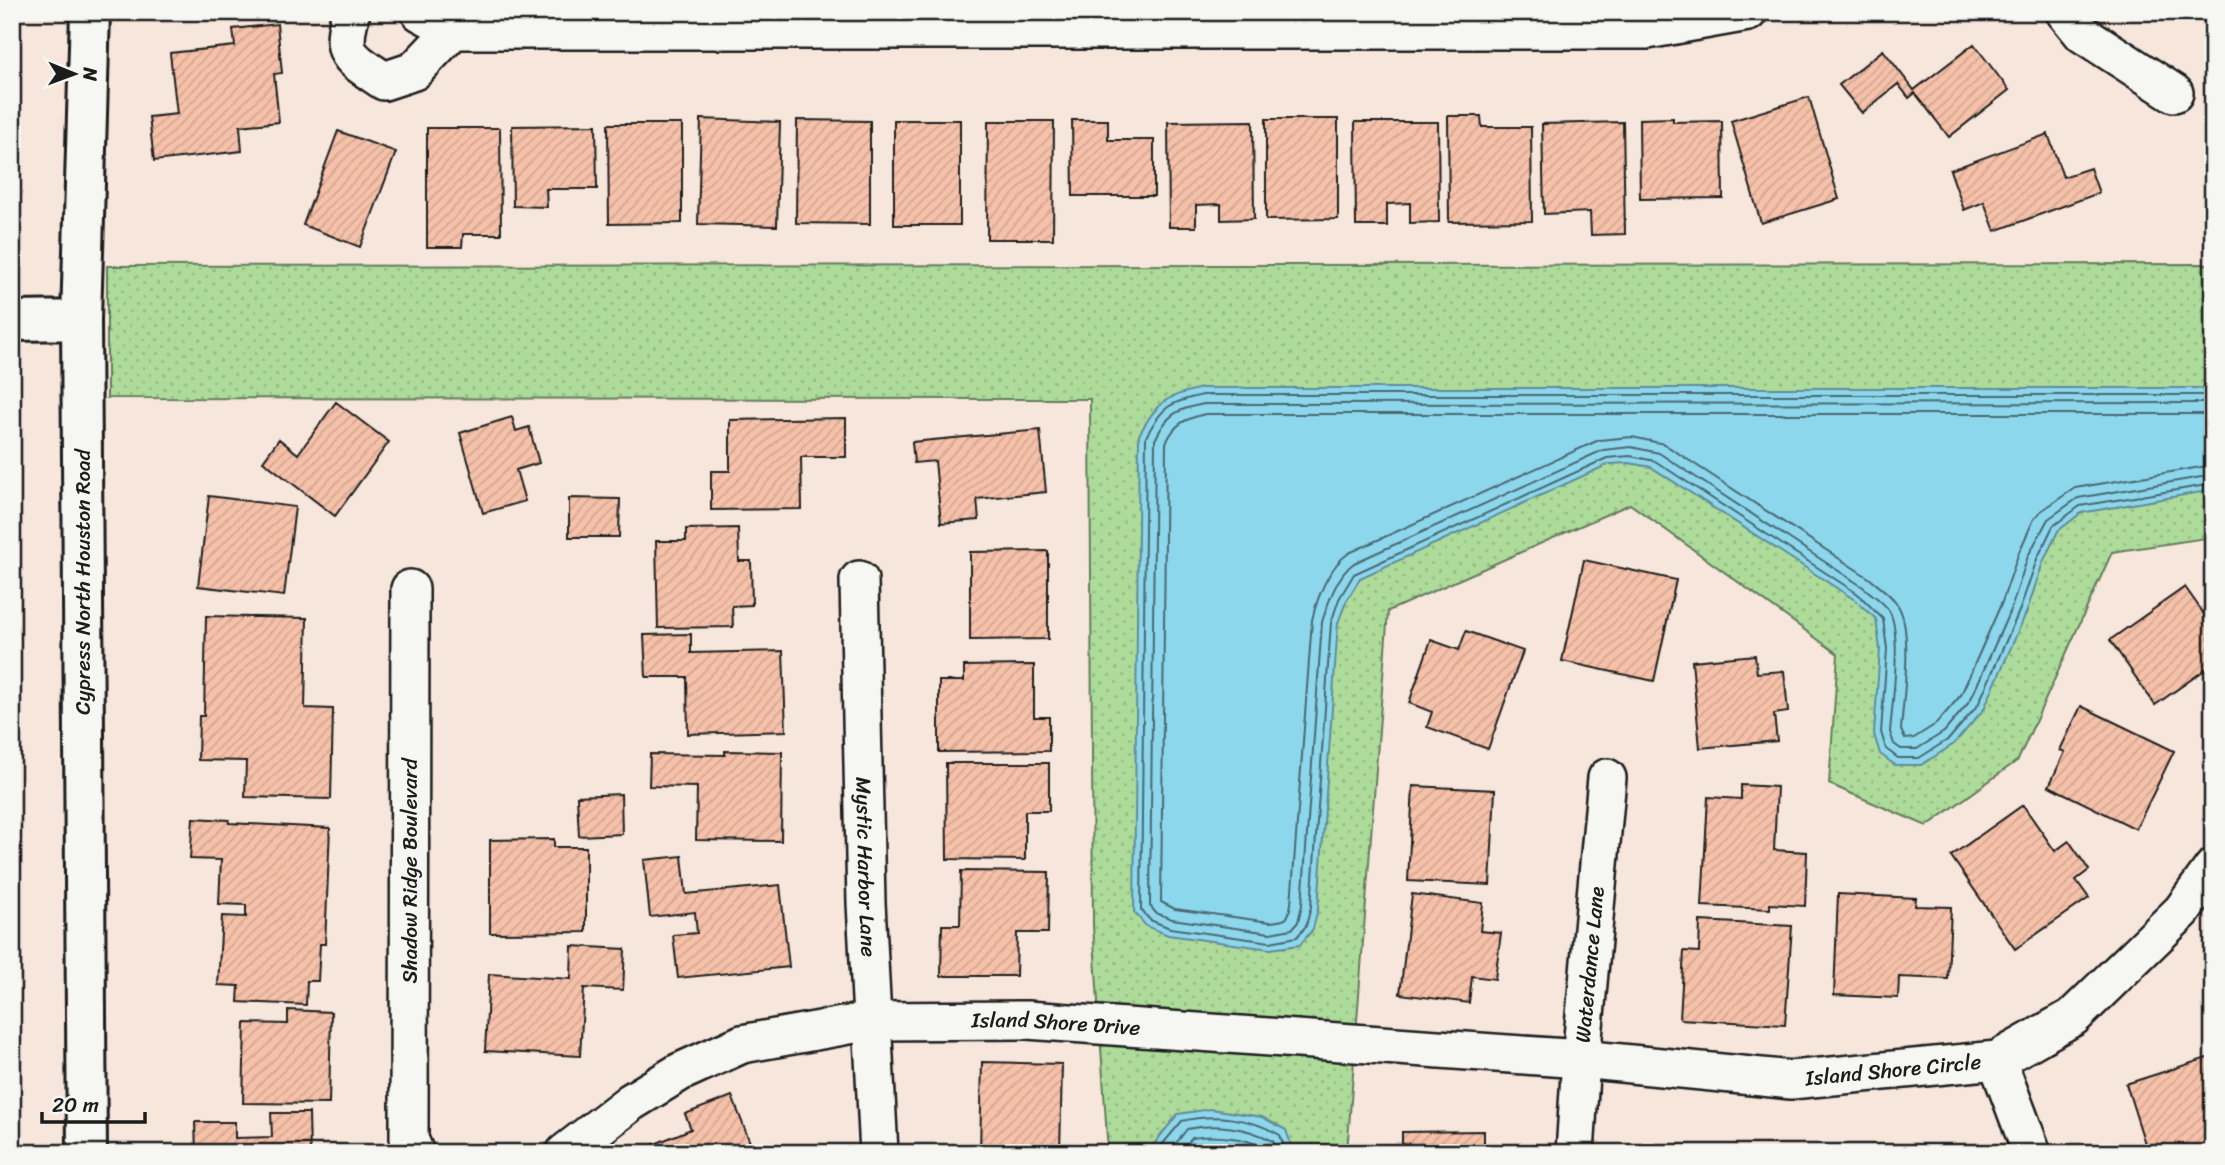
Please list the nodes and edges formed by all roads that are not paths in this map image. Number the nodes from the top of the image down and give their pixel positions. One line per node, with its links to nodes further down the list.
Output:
1 (90, 12): 10 (main road, Cypress North Houston Road)
2 (351, 12): 8 (street)
3 (420, 12): 8 (street)
4 (1748, 12): 7 (street)
5 (2065, 12): 9 (street)
6 (851, 21): 7 (street); 8 (street)
7 (1342, 21)
8 (453, 30)
9 (2174, 93)
10 (81, 320): 11 (main road); 19 (main road, Cypress North Houston Road)
11 (12, 321)
12 (859, 580): 16 (street, Mystic Harbor Lane)
13 (410, 589): 20 (street, Shadow Ridge Boulevard)
14 (1607, 778): 17 (street, Waterdance Lane)
15 (2213, 868): 18 (street, Island Shore Circle)
16 (871, 1021): 17 (street, Island Shore Drive); 21 (street, Island Shore Drive); 22 (street, Mystic Harbor Lane)
17 (1581, 1059): 18 (street, Island Shore Circle); 23 (street, Waterdance Lane)
18 (1997, 1060): 24 (street)
19 (87, 1153)
20 (415, 1153)
21 (565, 1153)
22 (879, 1153)
23 (1575, 1153)
24 (2032, 1153)

